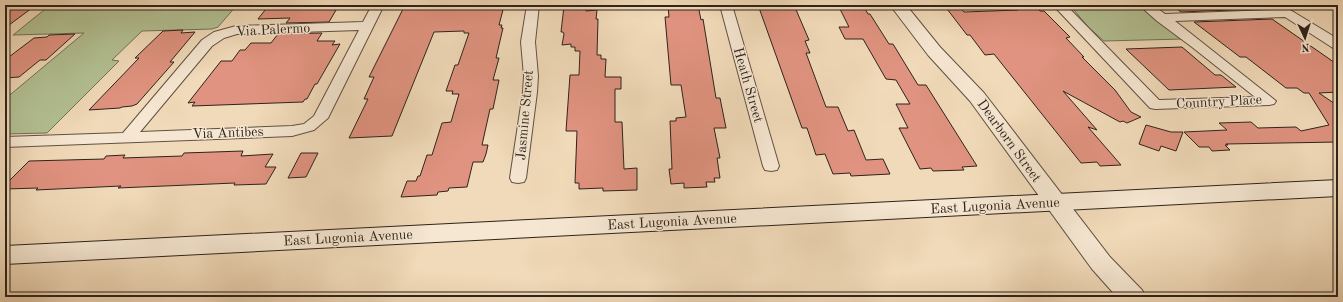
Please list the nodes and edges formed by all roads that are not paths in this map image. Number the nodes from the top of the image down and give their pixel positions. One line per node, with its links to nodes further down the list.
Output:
1 (378, 5): 10 (street, Via Antibes)
2 (533, 5): 15 (street, Jasmine Street)
3 (726, 5): 14 (street, Heath Street)
4 (898, 5): 17 (street, Dearborn Street)
5 (1059, 5): 9 (street, Country Place)
6 (1145, 5): 9 (street, Country Place)
7 (1276, 5): 8 (street)
8 (1288, 13): 9 (street); 11 (street)
9 (1161, 18)
10 (367, 26): 12 (street, Via Palermo); 12 (street, Via Antibes)
11 (1338, 45)
12 (129, 136): 13 (street, Via Antibes)
13 (5, 142)
14 (771, 166)
15 (518, 178)
16 (1338, 188): 17 (main road, East Lugonia Avenue)
17 (1055, 203): 18 (main road, East Lugonia Avenue); 19 (street, Dearborn Street)
18 (5, 255)
19 (1133, 297)

